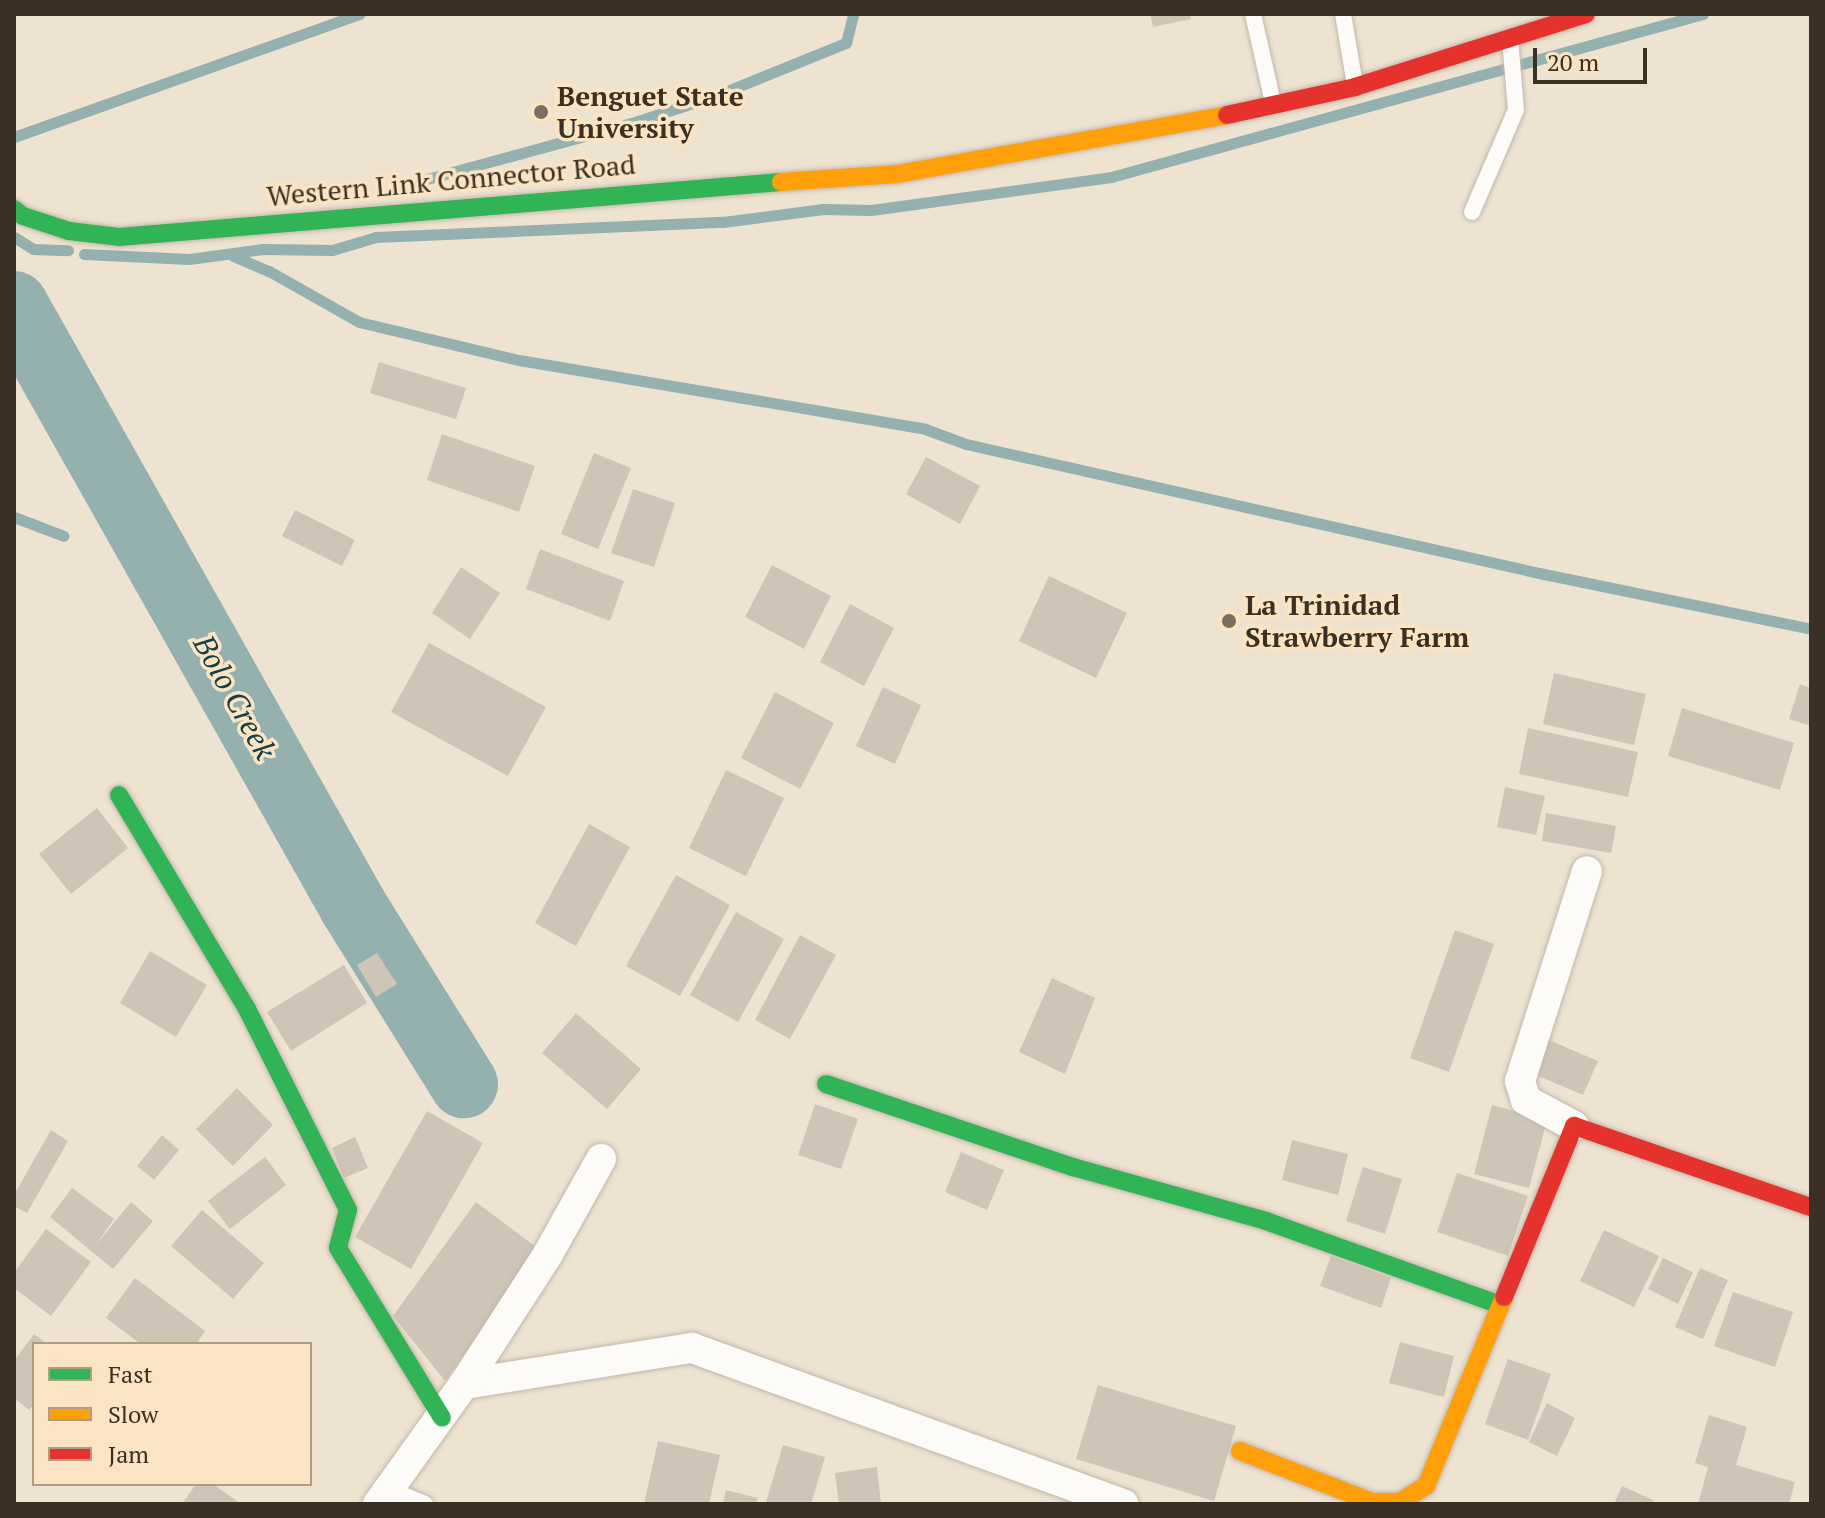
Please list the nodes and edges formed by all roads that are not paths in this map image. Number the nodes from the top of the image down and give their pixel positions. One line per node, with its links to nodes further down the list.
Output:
1 (1253, 14): 6 (lane)
2 (1343, 14): 5 (lane)
3 (1586, 14): 4 (street, Western Link Connector Road)
4 (1510, 47): 5 (street, Western Link Connector Road); 8 (lane)
5 (1355, 87): 6 (street, Western Link Connector Road)
6 (1273, 105): 7 (street, Western Link Connector Road)
7 (14, 209)
8 (1472, 212)
9 (119, 795): 17 (street)
10 (1587, 871): 12 (street)
11 (826, 1084): 15 (street)
12 (1574, 1126): 14 (street); 15 (street)
13 (601, 1159): 16 (street)
14 (1811, 1207)
15 (1500, 1305): 18 (street)
16 (464, 1384): 17 (street); 20 (street)
17 (442, 1418): 19 (street)
18 (1240, 1451)
19 (383, 1496): 21 (lane)
20 (1115, 1502)
21 (425, 1504)

